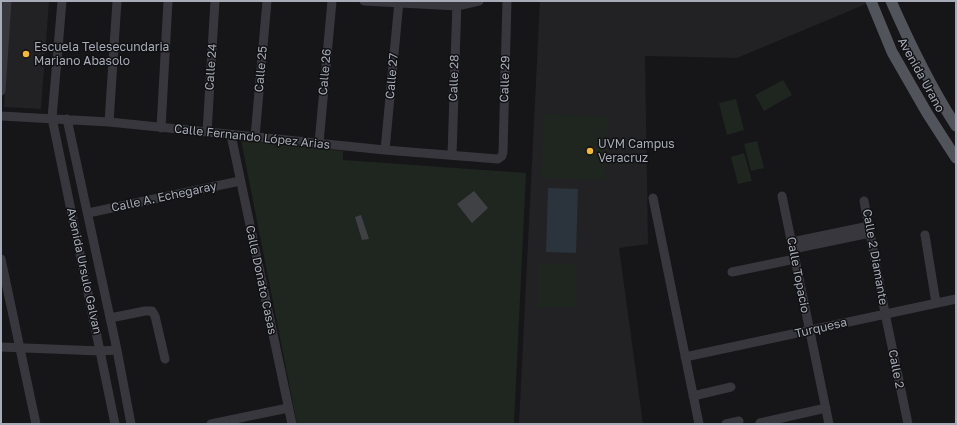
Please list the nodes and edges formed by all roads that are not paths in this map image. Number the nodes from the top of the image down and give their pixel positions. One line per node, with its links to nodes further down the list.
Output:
1 (7, 1): 15 (street)
2 (62, 1): 17 (street, Avenida Ursulo Galvan)
3 (117, 1): 19 (street)
4 (168, 1): 21 (street)
5 (215, 1): 22 (street, Calle 24)
6 (267, 1): 24 (street, Calle 25)
7 (332, 1): 25 (street, Calle 26)
8 (364, 1): 13 (street)
9 (479, 1): 14 (street)
10 (507, 1): 28 (street, Calle 29)
11 (871, 1): 29 (main road, Avenida Urano)
12 (891, 1): 20 (main road, Avenida Urano)
13 (398, 2): 14 (street); 26 (street, Calle 27)
14 (457, 4): 27 (street, Calle 28)
15 (1, 91)
16 (1, 116): 17 (street, Calle Fernando López Arias)
17 (52, 118): 18 (street, Calle Fernando López Arias); 49 (street, Avenida Ursulo Galvan)
18 (67, 119): 19 (street, Calle Fernando López Arias); 34 (street, Avenida Ursulo Galvan)
19 (109, 122): 21 (street, Calle Fernando López Arias)
20 (956, 126)
21 (161, 128): 22 (street, Calle Fernando López Arias)
22 (207, 132): 23 (street, Calle Fernando López Arias)
23 (231, 135): 24 (street, Calle Fernando López Arias); 30 (street, Calle Donato Casas)
24 (255, 137): 25 (street, Calle Fernando López Arias)
25 (319, 143): 26 (street, Calle Fernando López Arias)
26 (385, 150): 27 (street, Calle Fernando López Arias)
27 (452, 155): 28 (street, Calle Fernando López Arias)
28 (502, 156)
29 (956, 158)
30 (240, 181): 34 (street, Calle A. Echegaray); 54 (street, Calle Donato Casas)
31 (782, 196): 37 (street, Calle Topacio)
32 (653, 198): 50 (street)
33 (864, 201): 35 (street, Calle 2 Diamante)
34 (88, 212): 44 (street, Avenida Ursulo Galvan)
35 (870, 230): 37 (street); 43 (street, Calle 2 Diamante)
36 (925, 235): 42 (street)
37 (792, 246): 39 (street, Calle Topacio)
38 (1, 259): 47 (street)
39 (795, 259): 40 (street); 45 (street, Calle Topacio)
40 (732, 272)
41 (956, 299): 42 (street, Turquesa)
42 (936, 303): 43 (street, Turquesa)
43 (885, 313): 45 (street, Turquesa); 66 (street, Calle 2)
44 (110, 318): 48 (street, Avenida Ursulo Galvan); 51 (street)
45 (810, 331): 50 (street, Turquesa); 55 (street, Calle Topacio)
46 (1, 347): 47 (street)
47 (20, 347): 49 (street); 58 (street)
48 (117, 350): 49 (street); 60 (street, Avenida Ursulo Galvan)
49 (100, 351): 59 (street, Avenida Ursulo Galvan)
50 (685, 357): 53 (street)
51 (165, 359)
52 (732, 387): 53 (street)
53 (693, 396): 63 (street)
54 (288, 408): 61 (street); 62 (street, Calle Donato Casas)
55 (826, 408): 57 (street); 65 (street, Calle Topacio)
56 (740, 421): 64 (street)
57 (760, 423)
58 (36, 424)
59 (115, 424)
60 (131, 424)
61 (211, 424)
62 (292, 424)
63 (699, 424)
64 (726, 424)
65 (829, 424)
66 (908, 424)

